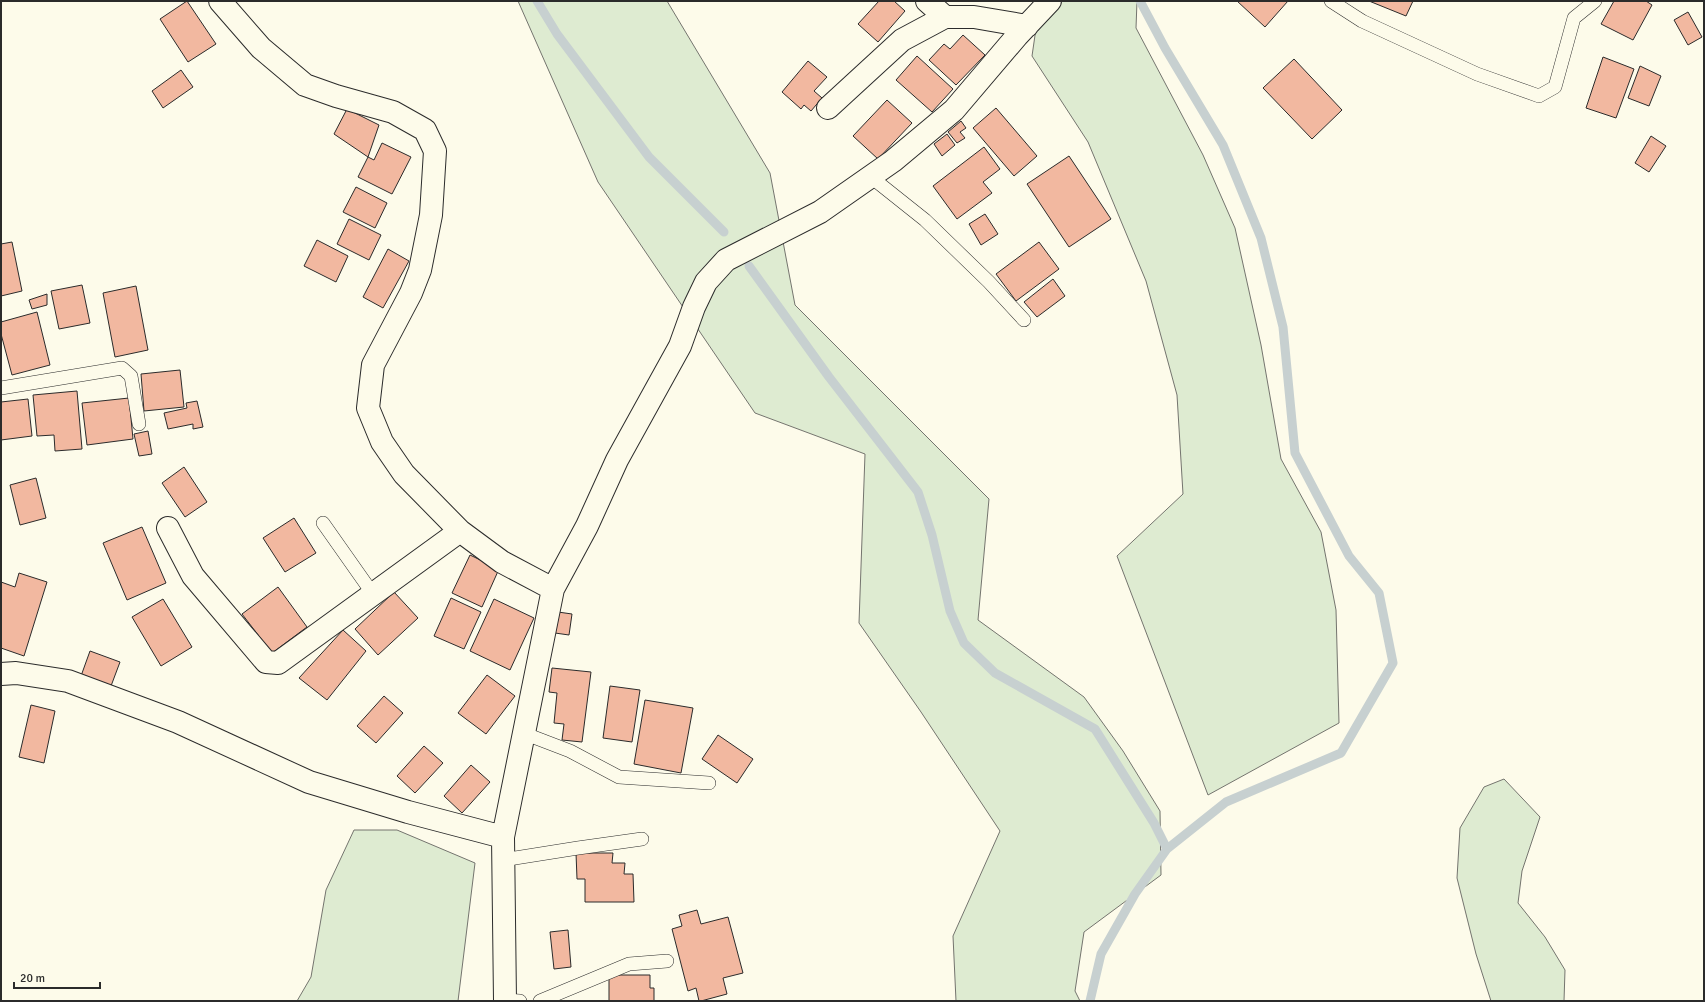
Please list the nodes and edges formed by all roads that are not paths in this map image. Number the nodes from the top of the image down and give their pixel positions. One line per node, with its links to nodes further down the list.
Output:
1 (220, 1): 15 (street)
2 (927, 1): 6 (street)
3 (1050, 1): 7 (street)
4 (1331, 1): 5 (lane)
5 (1595, 1)
6 (945, 17): 7 (street); 8 (street)
7 (1027, 26): 9 (street)
8 (828, 108)
9 (871, 177): 10 (lane); 16 (street)
10 (1024, 320)
11 (1, 388): 12 (lane)
12 (139, 424)
13 (323, 523): 17 (lane)
14 (168, 528): 17 (street)
15 (460, 531): 16 (street); 17 (street)
16 (553, 589): 19 (street)
17 (373, 594)
18 (1, 674): 21 (street)
19 (523, 733): 20 (lane); 21 (street)
20 (709, 783)
21 (503, 837): 23 (street)
22 (642, 839): 23 (lane)
23 (503, 860): 25 (street)
24 (667, 962): 26 (lane)
25 (510, 1001)
26 (540, 1001)

